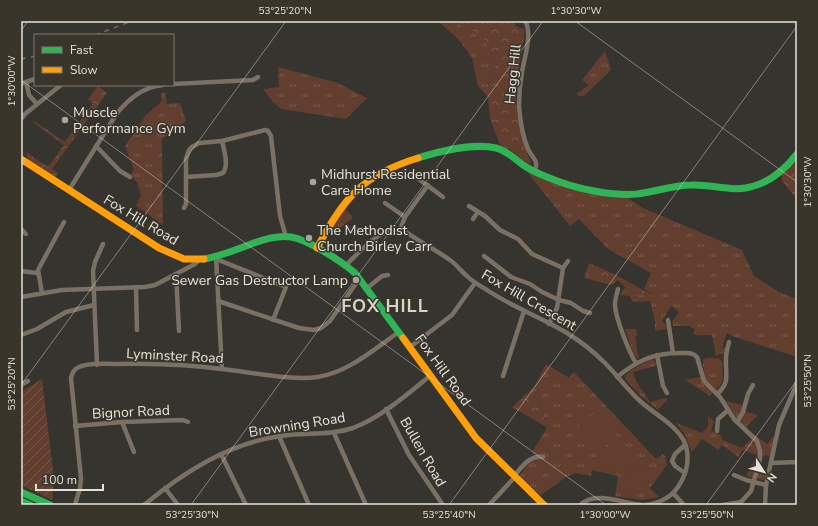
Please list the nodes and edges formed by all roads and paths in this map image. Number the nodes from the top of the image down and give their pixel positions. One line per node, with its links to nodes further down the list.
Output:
1 (532, 21): 2 (street)
2 (527, 23): 15 (street, Hagg Hill)
3 (258, 77): 6 (street)
4 (34, 79): 5 (street)
5 (23, 83): 9 (street)
6 (174, 84)
7 (60, 86): 9 (street)
8 (158, 86): 12 (street)
9 (38, 104): 10 (street)
10 (21, 119)
11 (222, 141): 18 (street); 18 (street); 32 (street)
12 (96, 146): 17 (street); 20 (street)
13 (797, 154): 15 (main road)
14 (21, 159): 20 (main road, Fox Hill Road)
15 (534, 170): 34 (main road)
16 (412, 174): 19 (street)
17 (130, 177)
18 (186, 177): 24 (street)
19 (428, 185): 21 (street); 26 (street)
20 (69, 190): 37 (main road, Fox Hill Road)
21 (443, 197)
22 (385, 203): 26 (street)
23 (469, 206): 25 (street)
24 (184, 208)
25 (478, 212): 27 (street); 40 (street)
26 (405, 217): 30 (street)
27 (473, 219)
28 (64, 222): 42 (street)
29 (21, 229): 31 (street)
30 (400, 230): 39 (street); 46 (street, Fox Hill Crescent)
31 (26, 234)
32 (286, 237): 34 (main road, Fox Hill Road); 36 (main road, Fox Hill Road)
33 (103, 244): 48 (street)
34 (317, 248): 39 (main road, Fox Hill Road)
35 (484, 256): 53 (street)
36 (216, 258): 37 (main road, Fox Hill Road); 54 (street); 58 (street)
37 (200, 259): 43 (street)
38 (568, 261): 40 (street)
39 (346, 265): 45 (main road, Fox Hill Road)
40 (563, 268): 53 (street)
41 (21, 271): 42 (street)
42 (37, 273): 51 (street)
43 (176, 274): 47 (street); 62 (street)
44 (388, 275): 49 (street)
45 (359, 279): 49 (main road, Fox Hill Road); 58 (street)
46 (475, 283): 56 (street, Fox Hill Crescent); 66 (street)
47 (136, 288): 48 (street); 61 (street)
48 (94, 289): 51 (street); 55 (street)
49 (366, 289): 63 (main road, Fox Hill Road)
50 (618, 289): 71 (street)
51 (42, 293): 52 (street)
52 (21, 297)
53 (559, 300): 57 (street); 60 (street)
54 (218, 301): 58 (street); 73 (street)
55 (94, 305): 64 (street); 72 (street)
56 (524, 311): 60 (street, Fox Hill Crescent); 75 (street)
57 (590, 313)
58 (273, 320)
59 (668, 320): 67 (street)
60 (549, 324): 76 (street, Fox Hill Crescent)
61 (137, 330)
62 (179, 331)
63 (399, 332): 66 (main road, Fox Hill Road); 73 (street, Lyminster Road)
64 (21, 335)
65 (728, 342): 70 (street)
66 (410, 346): 74 (main road, Fox Hill Road)
67 (673, 353): 68 (street); 82 (street)
68 (657, 355): 71 (street); 81 (street)
69 (720, 356): 70 (street)
70 (726, 357): 82 (street)
71 (636, 364): 76 (street)
72 (97, 365): 73 (street, Lyminster Road); 88 (street, Lyminster Road)
73 (222, 369)
74 (430, 375): 83 (street, Browning Road); 100 (main road, Fox Hill Road)
75 (503, 376)
76 (617, 377): 92 (street, Fox Hill Crescent)
77 (28, 381): 80 (street)
78 (797, 383): 97 (street)
79 (753, 384): 87 (street)
80 (21, 385)
81 (667, 393)
82 (717, 394): 84 (street)
83 (386, 410): 90 (street, Browning Road); 115 (street, Bullen Road)
84 (728, 410): 87 (street); 89 (street)
85 (122, 422): 86 (street, Bignor Road); 88 (street, Bignor Road); 93 (street)
86 (188, 422)
87 (737, 422): 101 (street)
88 (75, 426): 109 (street, Lyminster Road)
89 (717, 431)
90 (334, 433): 91 (street, Browning Road); 114 (street)
91 (279, 436): 94 (street, Browning Road); 113 (street)
92 (685, 445): 98 (street); 98 (street)
93 (134, 452)
94 (221, 454): 103 (street, Browning Road); 112 (street)
95 (542, 457): 100 (street)
96 (797, 462): 97 (street)
97 (771, 463): 102 (street)
98 (685, 473): 105 (street)
99 (734, 475): 101 (street)
100 (514, 476): 116 (street); 117 (main road, Fox Hill Road)
101 (754, 481): 102 (street); 121 (street)
102 (766, 485): 122 (street)
103 (165, 488): 110 (street, Browning Road); 111 (street)
104 (21, 492): 108 (main road)
105 (673, 493): 119 (street); 120 (street)
106 (21, 501): 107 (main road)
107 (30, 505)
108 (48, 505)
109 (75, 505)
110 (144, 505)
111 (178, 505)
112 (246, 505)
113 (308, 505)
114 (366, 505)
115 (443, 505)
116 (489, 505)
117 (544, 505)
118 (580, 505): 119 (street)
119 (643, 505)
120 (684, 505)
121 (723, 505)
122 (765, 505)

